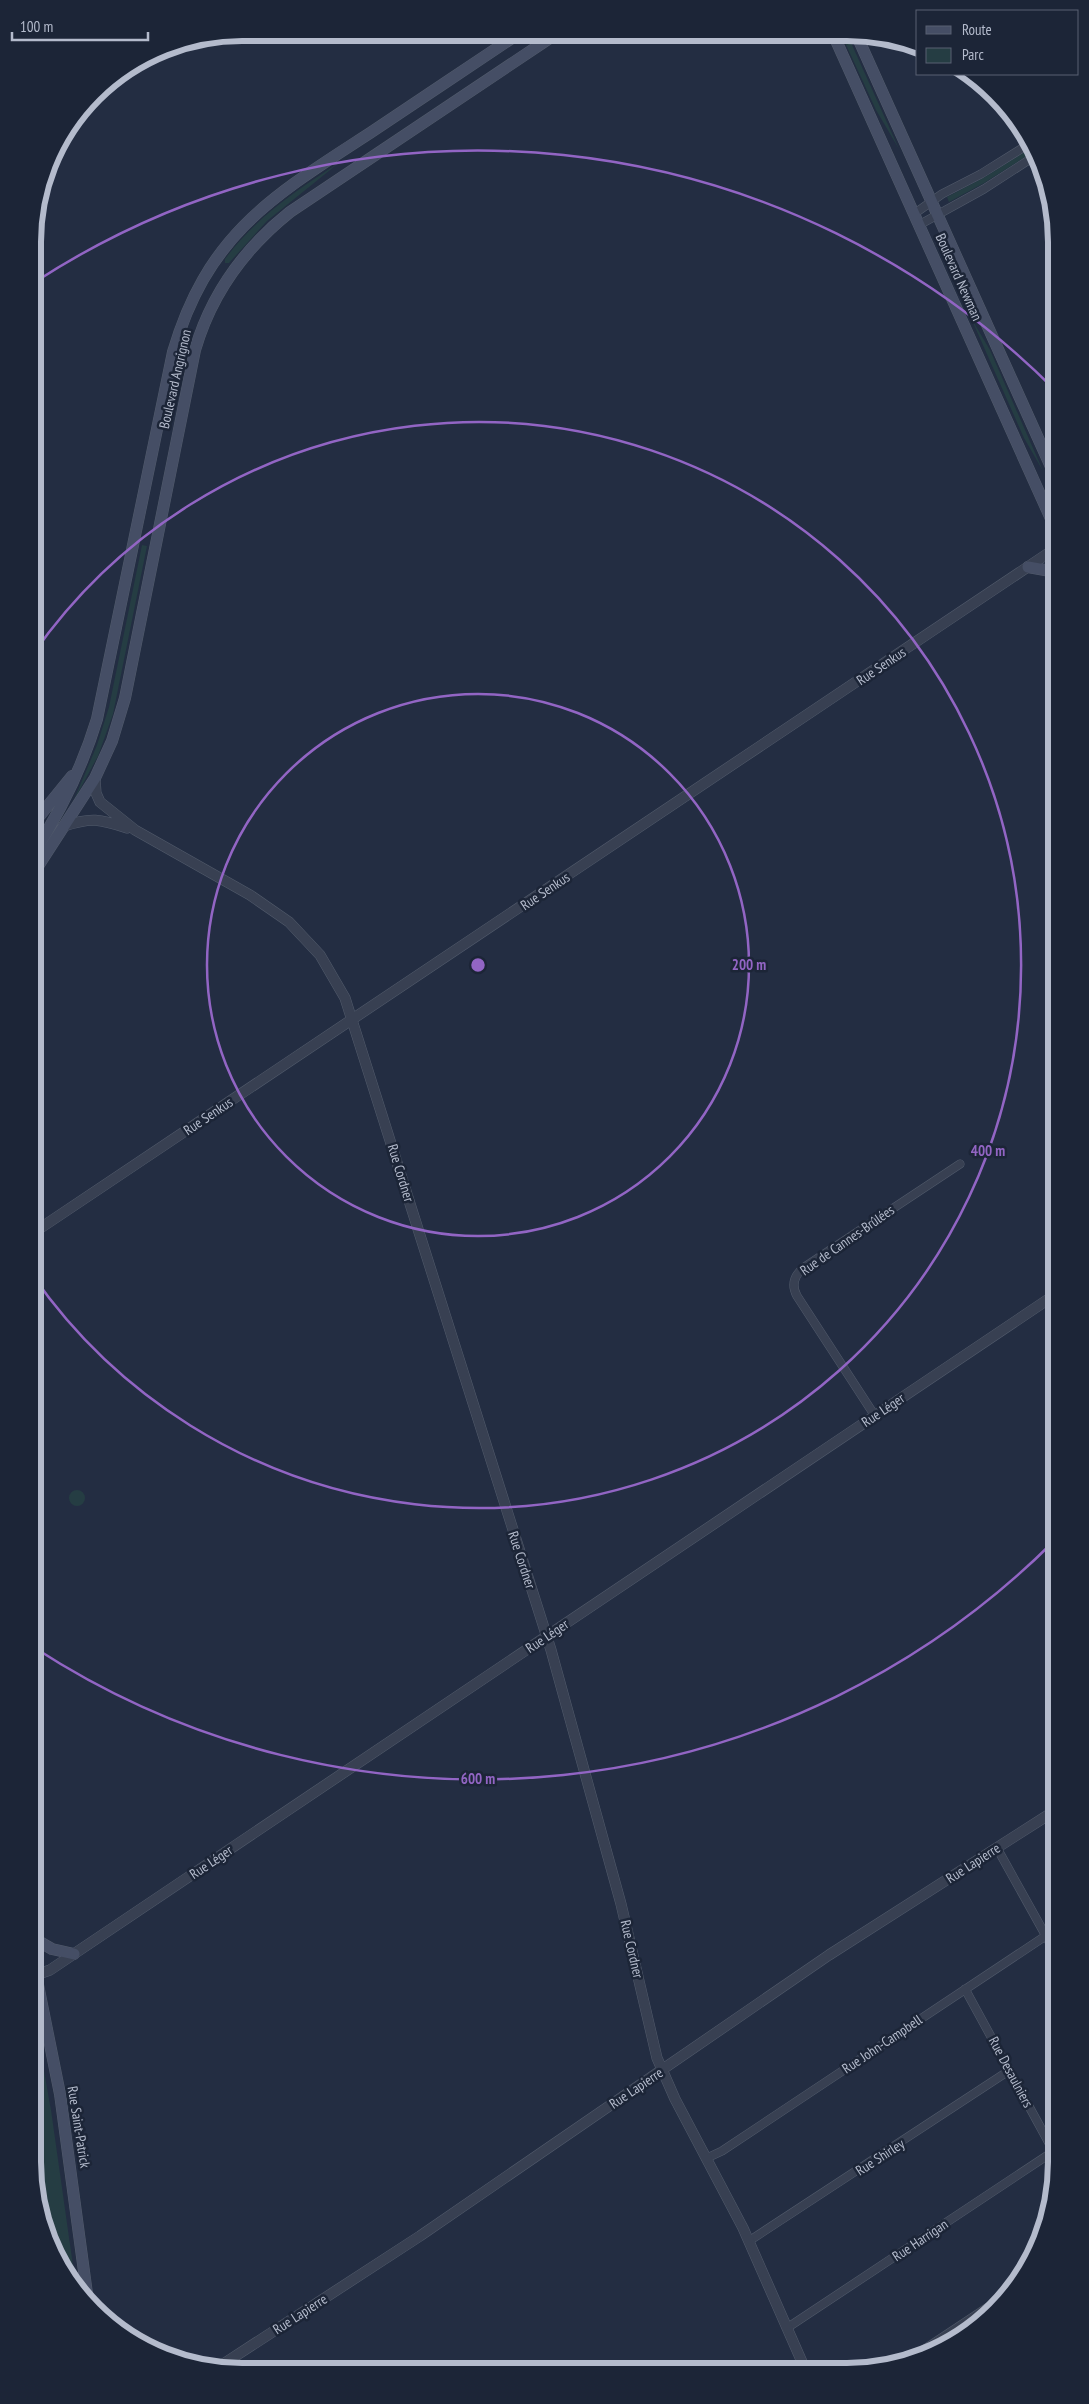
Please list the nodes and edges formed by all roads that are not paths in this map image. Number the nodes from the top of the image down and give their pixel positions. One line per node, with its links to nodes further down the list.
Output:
1 (508, 41): 16 (main road, Boulevard Angrignon)
2 (546, 41): 17 (main road, Boulevard Angrignon)
3 (836, 41): 8 (main road, Boulevard Newman)
4 (860, 42): 7 (main road, Boulevard Newman)
5 (1024, 147): 7 (street)
6 (1029, 160): 9 (street)
7 (931, 202): 8 (street); 9 (main road, Boulevard Newman)
8 (914, 214): 10 (main road, Boulevard Newman)
9 (937, 215): 10 (street); 11 (main road, Boulevard Newman)
10 (919, 225): 12 (main road, Boulevard Newman)
11 (1048, 460)
12 (1048, 512)
13 (1048, 553): 14 (street, Rue Senkus)
14 (1028, 567): 15 (main road); 23 (street, Rue Senkus)
15 (1048, 571)
16 (81, 765): 18 (main road); 21 (main road, Boulevard Angrignon)
17 (95, 778): 19 (main road, Boulevard Angrignon); 20 (street)
18 (41, 814)
19 (64, 826): 20 (street); 22 (main road, Boulevard Angrignon)
20 (135, 830): 23 (street, Rue Cordner)
21 (41, 841)
22 (41, 862)
23 (352, 1019): 25 (street, Rue Senkus); 28 (street, Rue Cordner)
24 (960, 1164): 27 (street, Rue de Cannes-Brûlées)
25 (41, 1228)
26 (1048, 1299): 27 (street, Rue Léger)
27 (875, 1416): 28 (street, Rue Léger)
28 (547, 1636): 34 (street, Rue Léger); 38 (street, Rue Cordner)
29 (1048, 1815): 30 (street, Rue Lapierre)
30 (997, 1848): 31 (street); 38 (street, Rue Lapierre)
31 (1046, 1936): 32 (street); 36 (street, Rue John-Campbell)
32 (1048, 1940)
33 (41, 1942): 34 (main road)
34 (74, 1954): 35 (street, Rue Léger)
35 (41, 1973)
36 (965, 1989): 39 (street, Rue Desaulniers); 41 (street, Rue John-Campbell)
37 (41, 2001): 44 (main road, Rue Saint-Patrick)
38 (662, 2070): 41 (street, Rue Cordner); 48 (street, Rue Lapierre)
39 (1010, 2070): 40 (street, Rue Desaulniers); 43 (street, Rue Shirley)
40 (1048, 2141)
41 (707, 2158): 43 (street, Rue Cordner)
42 (1048, 2159): 46 (street, Rue Harrigan)
43 (749, 2242): 46 (street, Rue Cordner)
44 (86, 2288)
45 (979, 2313): 47 (street)
46 (786, 2328): 49 (street, Rue Cordner)
47 (936, 2342)
48 (227, 2362)
49 (802, 2363)

